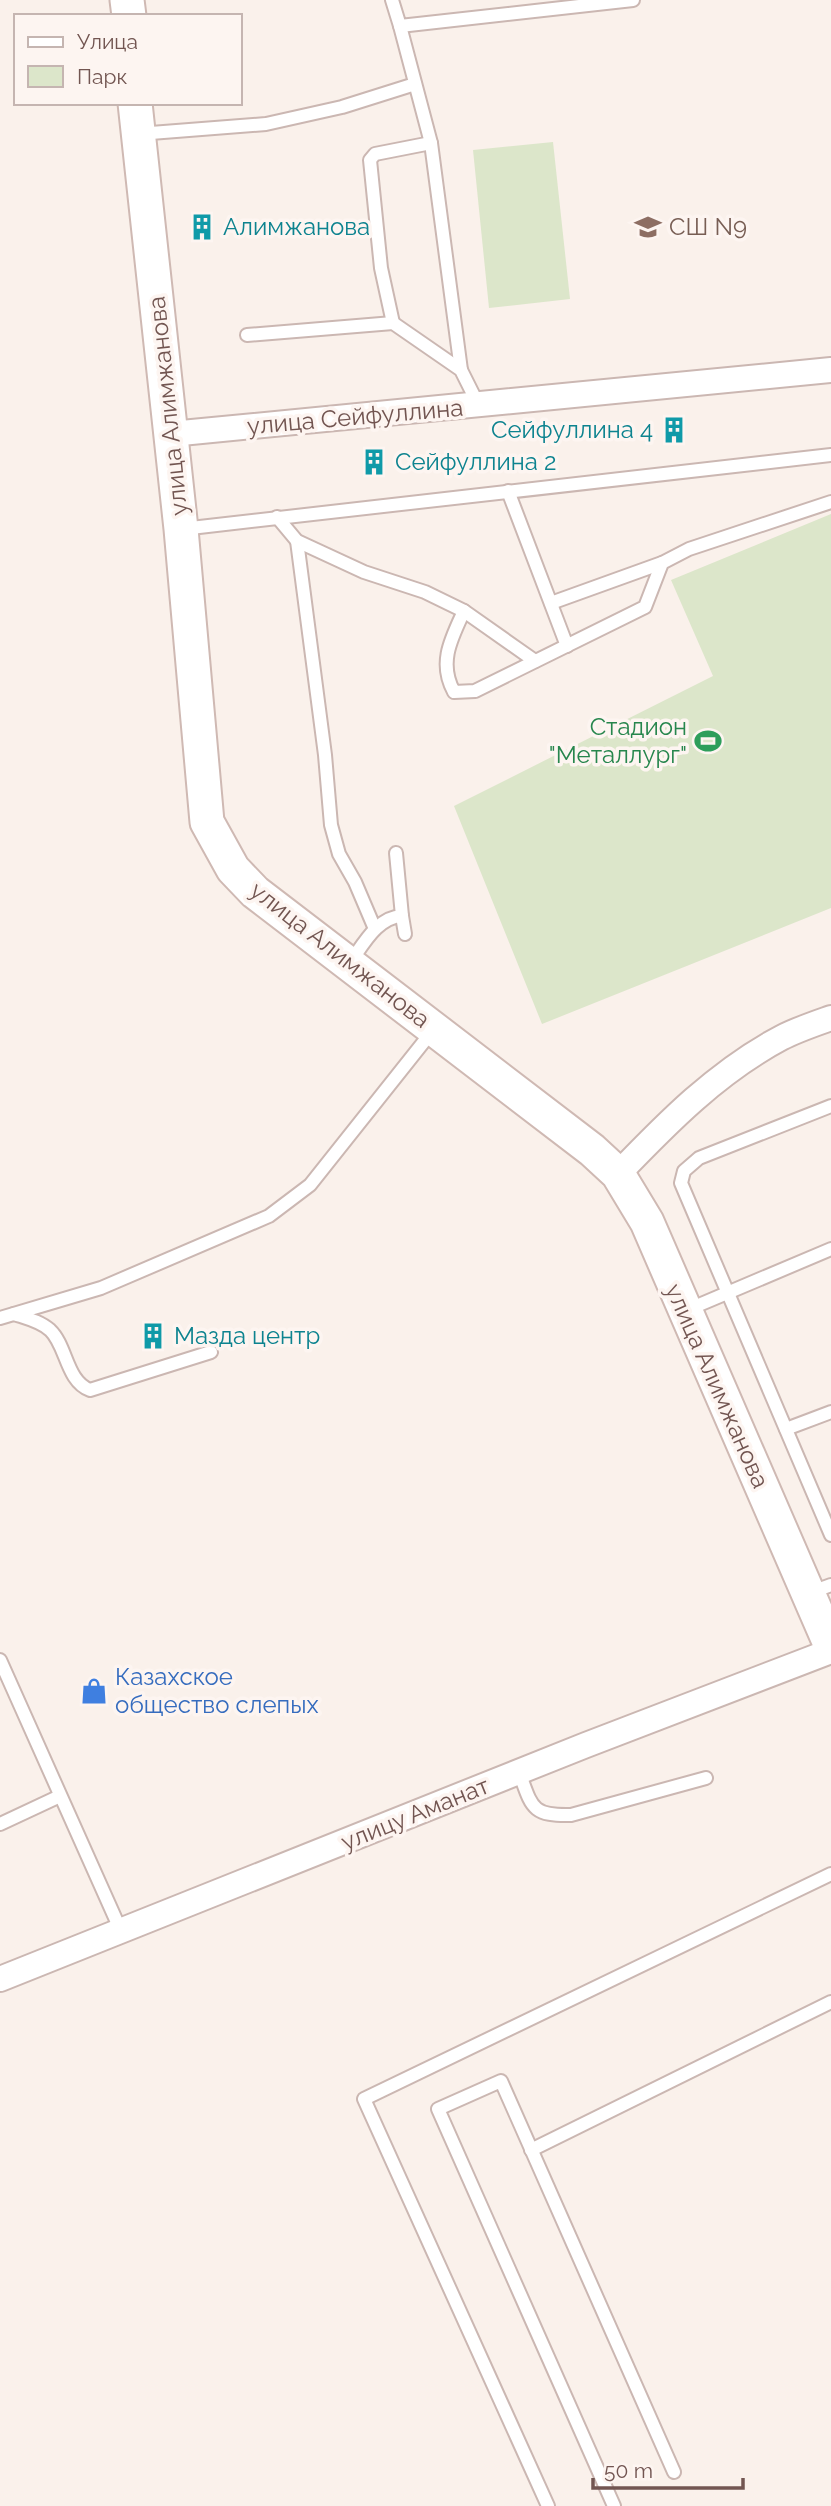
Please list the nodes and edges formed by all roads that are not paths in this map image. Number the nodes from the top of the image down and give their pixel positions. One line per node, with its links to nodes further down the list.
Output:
1 (392, 0): 3 (lane)
2 (634, 0): 3 (lane)
3 (400, 26): 4 (lane)
4 (415, 84): 5 (lane); 6 (lane)
5 (136, 119): 12 (street, улица Алимжанова)
6 (431, 143): 7 (lane); 9 (lane)
7 (393, 323): 8 (lane); 9 (lane)
8 (247, 335)
9 (461, 370): 11 (lane)
10 (831, 370): 11 (street, улица Сейфуллина)
11 (480, 406): 12 (street, улица Сейфуллина)
12 (172, 434): 17 (street, улица Алимжанова)
13 (831, 454): 14 (lane)
14 (508, 491): 16 (lane); 20 (lane)
15 (831, 502): 19 (lane)
16 (277, 517): 17 (lane); 18 (lane)
17 (181, 529): 28 (street, улица Алимжанова)
18 (297, 541): 21 (lane); 26 (lane)
19 (662, 563): 20 (lane); 22 (lane)
20 (551, 603): 22 (lane)
21 (464, 611): 23 (lane); 23 (lane)
22 (567, 646): 23 (lane)
23 (535, 661)
24 (396, 853): 25 (lane)
25 (402, 916): 26 (lane); 27 (lane)
26 (375, 929): 28 (lane)
27 (405, 934)
28 (349, 964): 30 (street, улица Алимжанова)
29 (831, 1018): 32 (street)
30 (435, 1028): 32 (street, улица Алимжанова); 36 (lane)
31 (831, 1106): 34 (lane)
32 (618, 1174): 35 (street, улица Алимжанова)
33 (831, 1249): 34 (lane)
34 (727, 1293): 35 (lane); 40 (lane)
35 (684, 1311): 42 (street, улица Алимжанова)
36 (13, 1314): 37 (lane); 38 (lane)
37 (0, 1318)
38 (211, 1352)
39 (831, 1412): 40 (lane)
40 (786, 1429): 41 (lane)
41 (831, 1535)
42 (820, 1589): 43 (street, улица Алимжанова)
43 (831, 1646)
44 (831, 1651): 47 (street, улицу Аманат)
45 (0, 1660): 46 (lane)
46 (6, 1690): 49 (lane)
47 (519, 1772): 48 (lane); 52 (street, улицу Аманат)
48 (706, 1777)
49 (60, 1796): 50 (lane); 52 (lane)
50 (1, 1820)
51 (831, 1874): 57 (lane)
52 (121, 1931): 53 (street, улицу Аманат)
53 (0, 1979)
54 (831, 2001): 55 (lane)
55 (531, 2150): 56 (lane); 58 (lane)
56 (674, 2472)
57 (548, 2506)
58 (614, 2506)

